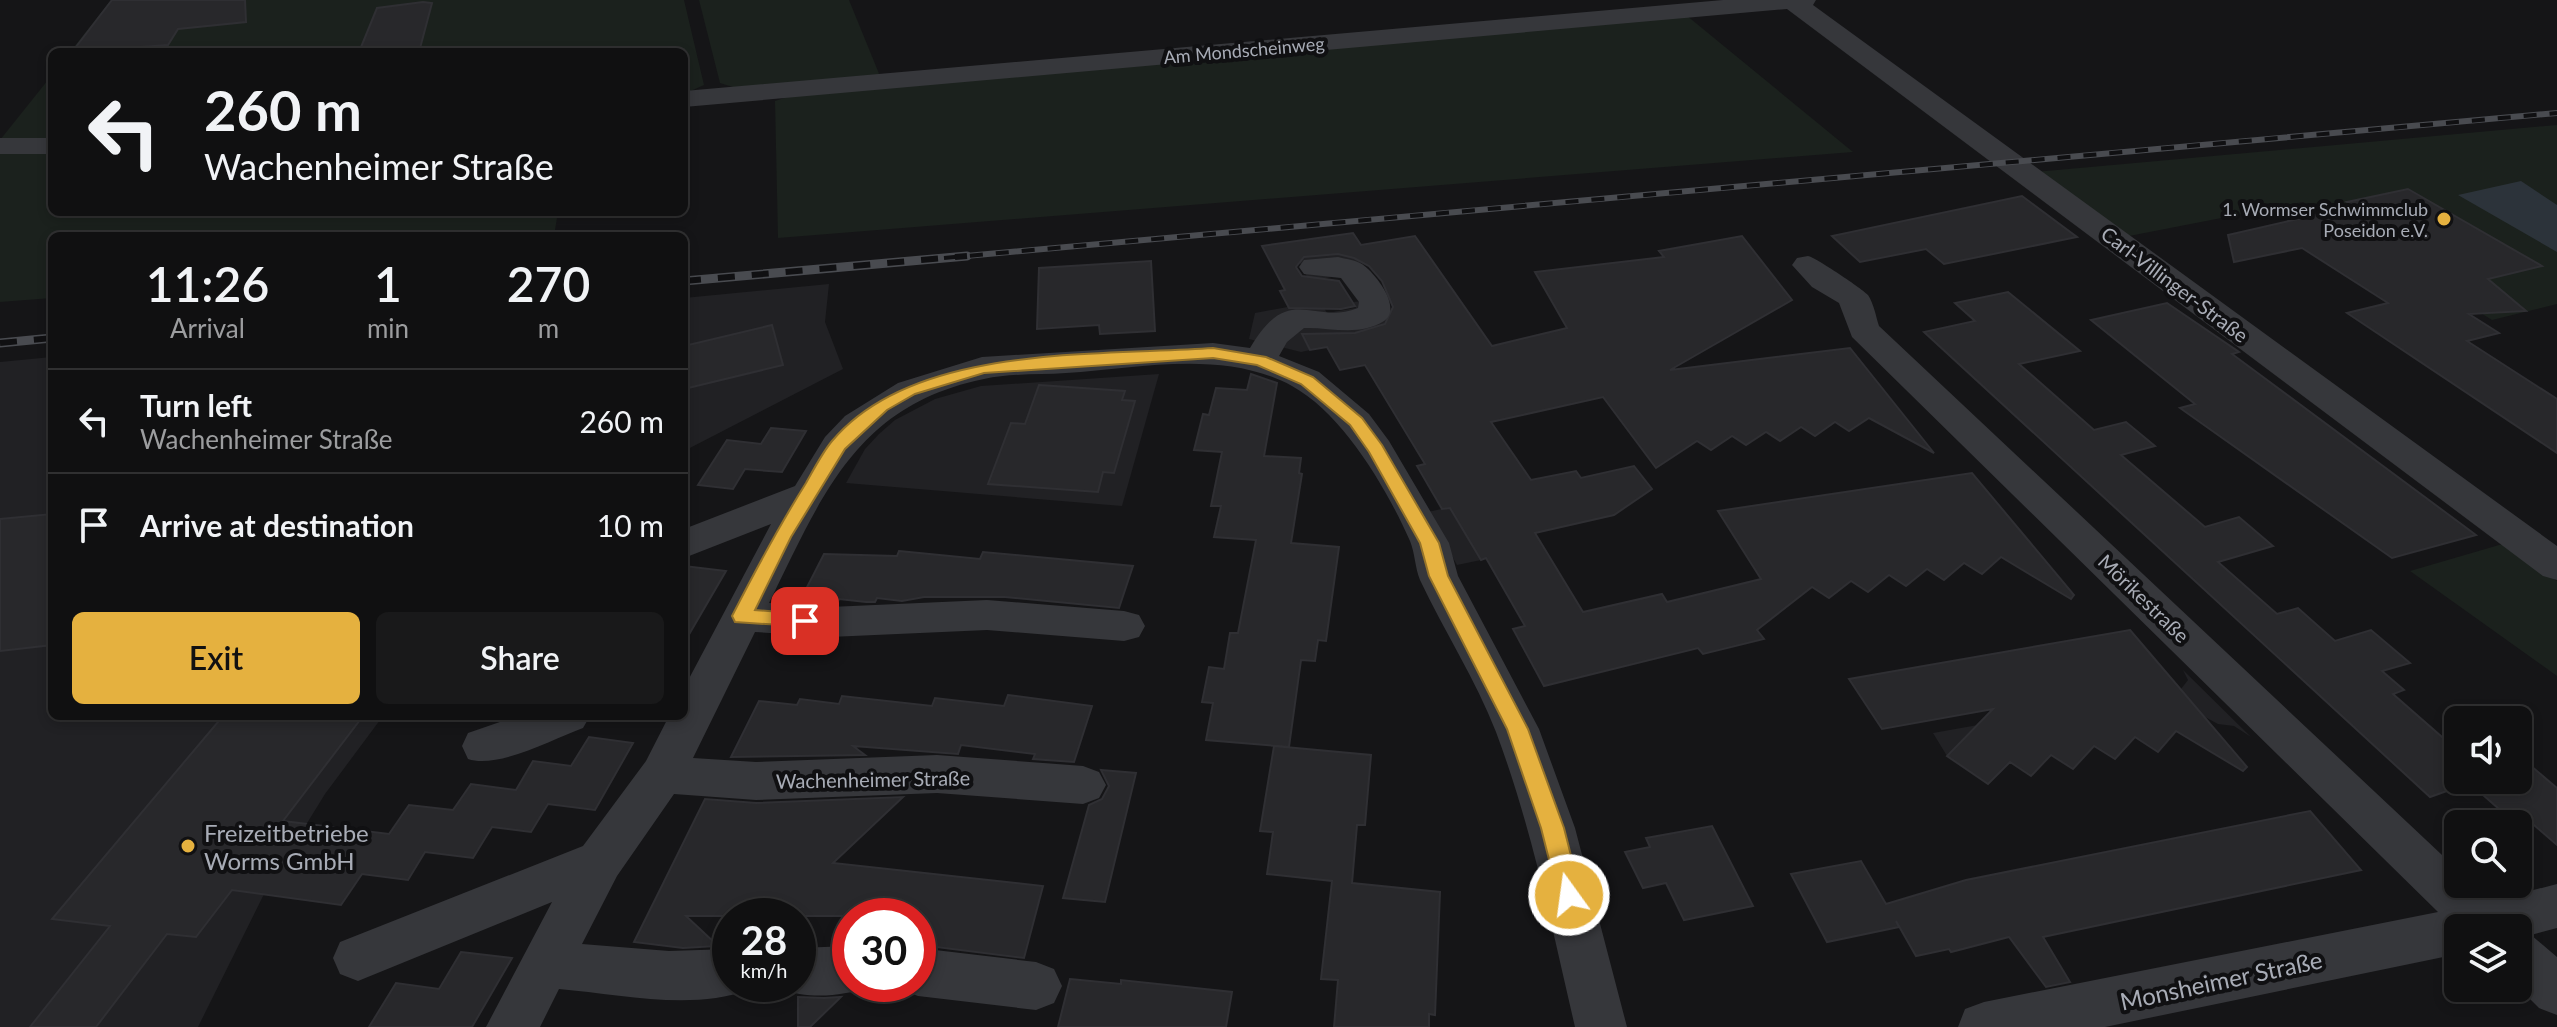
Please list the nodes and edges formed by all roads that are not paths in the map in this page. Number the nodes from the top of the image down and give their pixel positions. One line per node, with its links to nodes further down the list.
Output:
1 (1798, 1): 2 (street, Am Mondscheinweg); 10 (street, Carl-Villinger-Straße)
2 (688, 99)
3 (0, 146): 4 (street)
4 (48, 146)
5 (1808, 265): 22 (street, Mörikestraße)
6 (1315, 267): 7 (street)
7 (1260, 360): 8 (street); 33 (street)
8 (807, 495): 9 (street); 11 (street)
9 (688, 542)
10 (2557, 566)
11 (742, 616): 12 (street); 13 (street)
12 (1124, 626)
13 (701, 668): 14 (street)
14 (688, 703)
15 (557, 720): 17 (street)
16 (682, 720): 18 (street)
17 (484, 746)
18 (662, 774): 19 (street, Wachenheimer Straße); 20 (street)
19 (1083, 785)
20 (600, 861): 25 (street); 26 (street)
21 (2557, 906): 23 (street, Monsheimer Straße)
22 (2468, 914)
23 (2532, 916)
24 (2444, 941): 34 (street, Monsheimer Straße)
25 (358, 958)
26 (546, 964): 28 (street); 32 (street)
27 (2532, 971): 31 (street, Mörikestraße)
28 (712, 974)
29 (936, 974): 30 (street)
30 (1036, 986)
31 (2557, 991)
32 (512, 1027)
33 (1601, 1027)
34 (1984, 1027)

